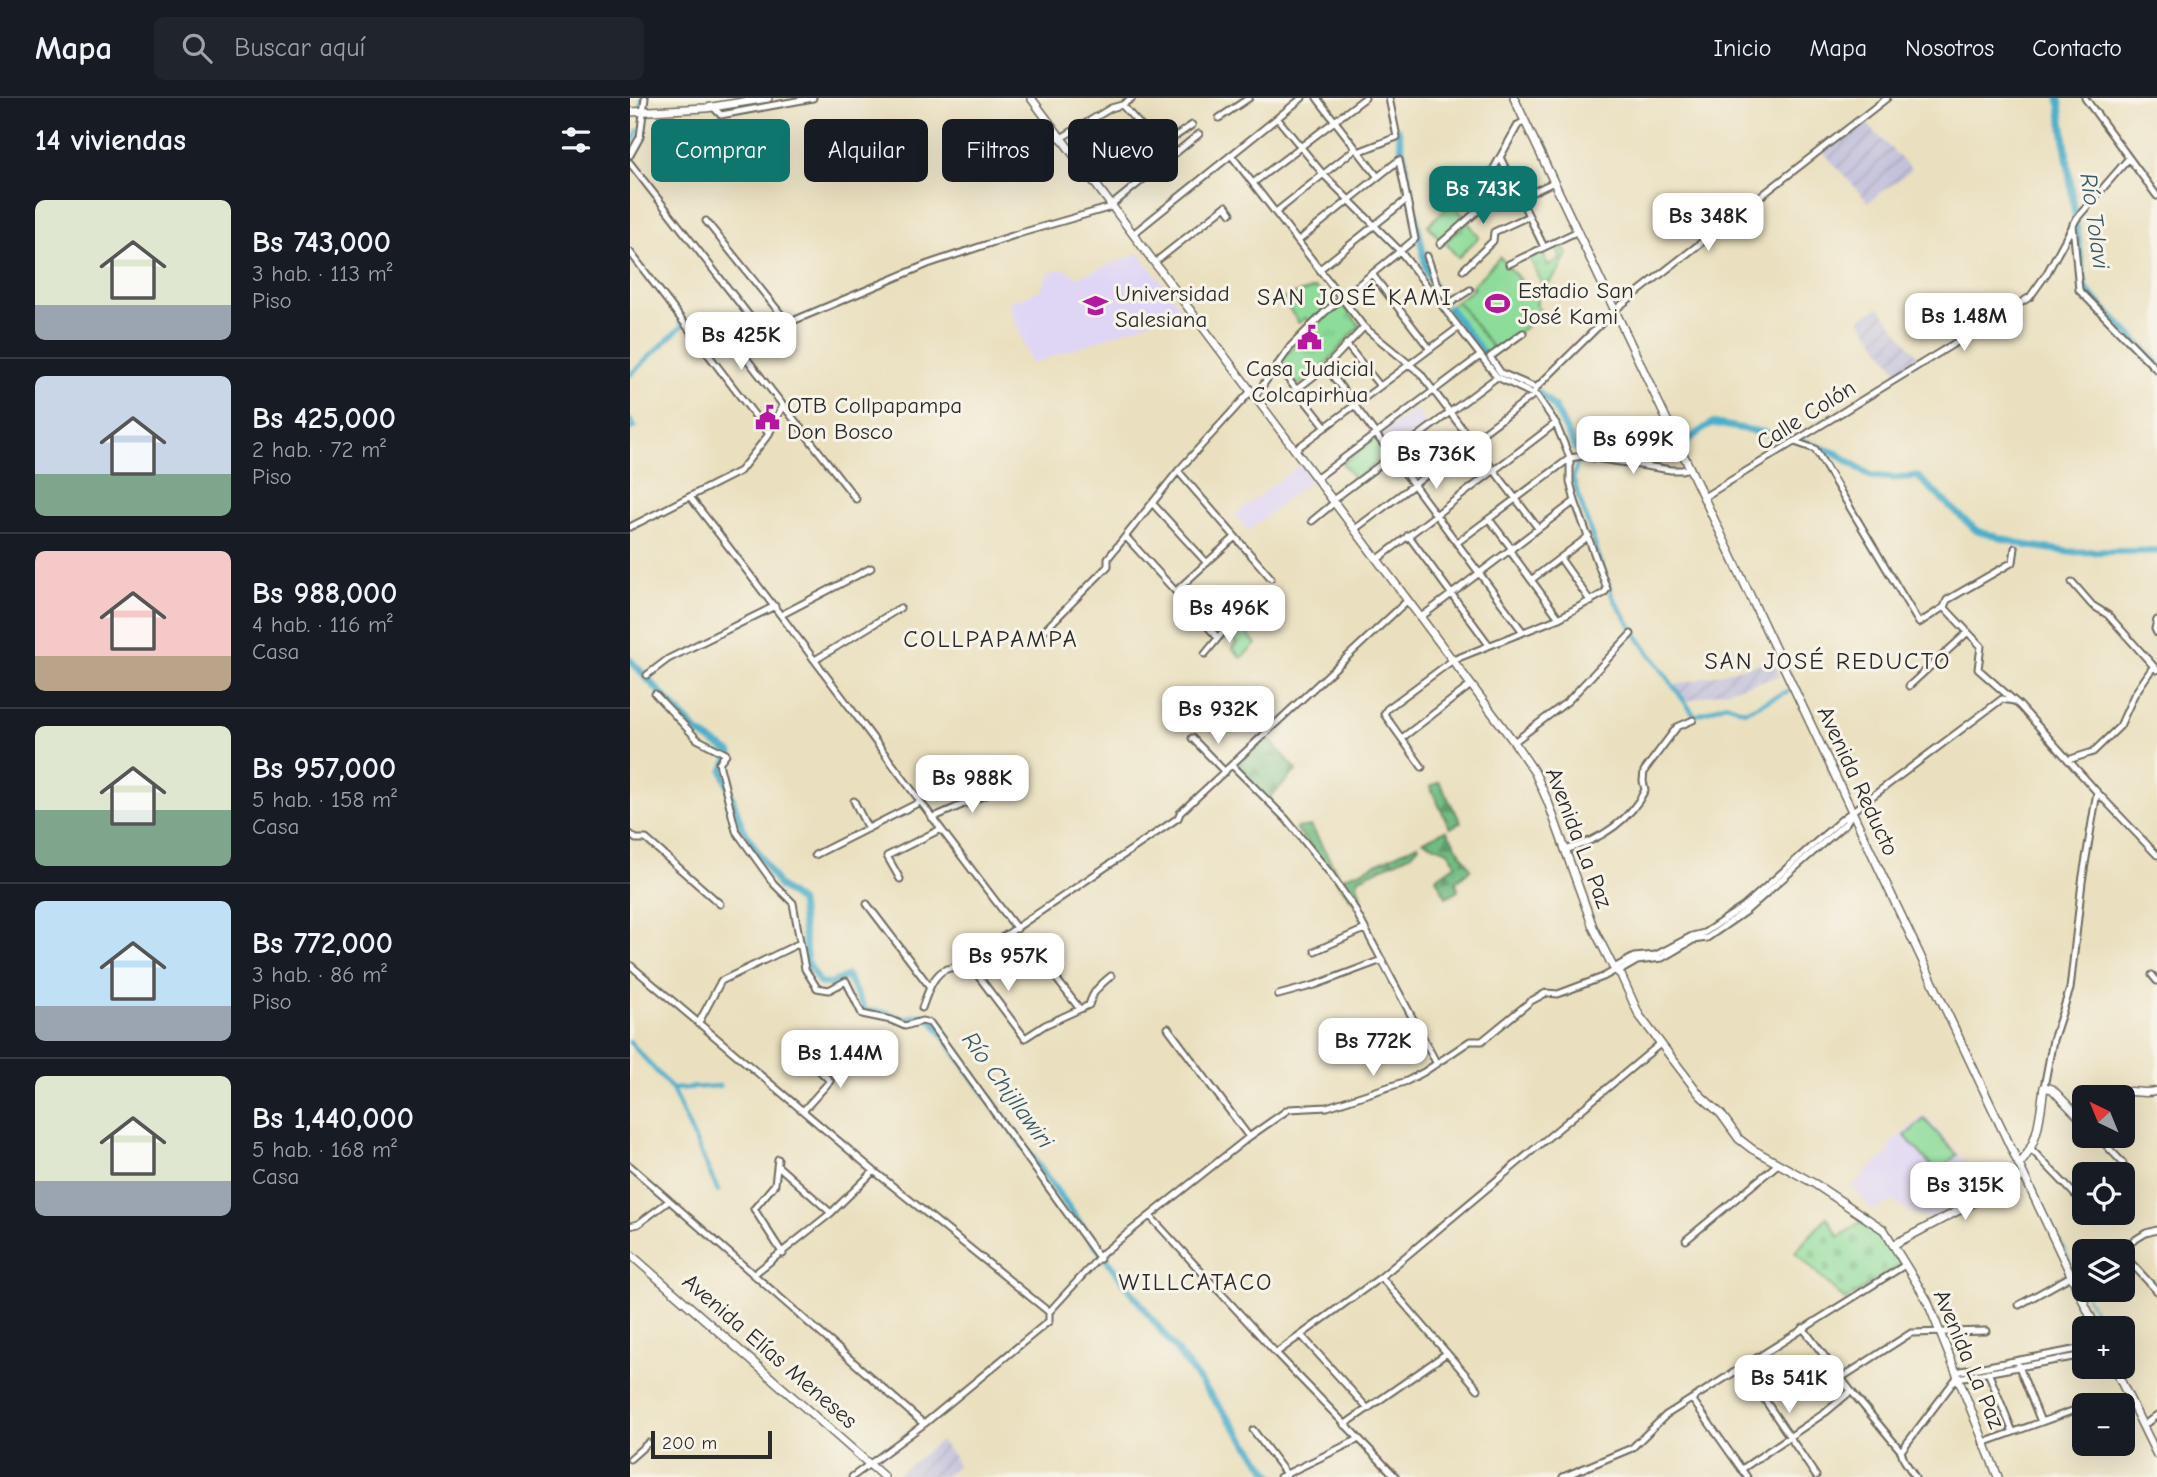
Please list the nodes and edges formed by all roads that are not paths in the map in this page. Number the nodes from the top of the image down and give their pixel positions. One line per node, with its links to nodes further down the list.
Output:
1 (645, 98): 16 (street)
2 (768, 98): 15 (main road)
3 (813, 98): 15 (street)
4 (1031, 98): 23 (main road, Avenida La Paz)
5 (1132, 98): 14 (street)
6 (1249, 98): 17 (street)
7 (1302, 98): 18 (street)
8 (1317, 98): 19 (street)
9 (1365, 98): 19 (street)
10 (1389, 98): 25 (street)
11 (1514, 98): 20 (main road, Avenida Reducto)
12 (1887, 98): 65 (street)
13 (2085, 98): 29 (street)
14 (1122, 105): 21 (street); 23 (street)
15 (713, 107): 16 (main road)
16 (638, 112): 26 (street)
17 (1219, 118)
18 (1278, 118): 24 (street); 27 (street)
19 (1334, 120): 24 (street); 25 (street)
20 (1525, 121): 28 (street); 33 (main road, Avenida Reducto)
21 (1192, 125)
22 (1199, 134): 41 (street)
23 (1061, 138): 41 (main road, Avenida La Paz)
24 (1300, 147): 31 (street); 34 (street)
25 (1356, 151): 31 (street); 32 (street)
26 (630, 155)
27 (1231, 155): 34 (street); 49 (street)
28 (1500, 157): 35 (street); 37 (street)
29 (2129, 158): 36 (street); 46 (street, Calle Colón)
30 (630, 163): 66 (street)
31 (1323, 174): 40 (street); 42 (street)
32 (1378, 177): 39 (street); 40 (street)
33 (1555, 182): 38 (street); 48 (main road, Avenida Reducto)
34 (1253, 183): 42 (street)
35 (1513, 183): 37 (street); 38 (street)
36 (2157, 196)
37 (1482, 198): 51 (street)
38 (1520, 198): 44 (street)
39 (1406, 200): 47 (street); 53 (street)
40 (1348, 201): 47 (street); 50 (street)
41 (1111, 205): 49 (main road, Avenida La Paz); 67 (street)
42 (1276, 212): 50 (street)
43 (1231, 213): 56 (street)
44 (1529, 216): 52 (street); 59 (street)
45 (706, 221): 67 (street)
46 (2074, 222): 77 (street); 92 (street, Calle Colón)
47 (1374, 226): 53 (street); 58 (street)
48 (1578, 231): 52 (street); 65 (main road, Avenida Reducto)
49 (1133, 234): 83 (main road, Avenida La Paz)
50 (1298, 241): 58 (street)
51 (1440, 244)
52 (1544, 247): 57 (street)
53 (1399, 251): 60 (street); 64 (street)
54 (630, 252): 89 (street)
55 (1427, 256): 63 (street)
56 (1159, 259)
57 (1509, 264)
58 (1320, 269): 62 (street)
59 (1463, 270)
60 (1372, 274): 62 (street); 72 (street)
61 (1470, 290): 63 (street)
62 (1342, 298): 68 (street); 75 (street)
63 (1450, 303): 64 (street)
64 (1443, 308): 69 (street)
65 (1616, 309): 82 (street); 96 (main road, Avenida Reducto)
66 (751, 318): 67 (street); 84 (street)
67 (788, 323)
68 (1364, 327): 71 (street); 74 (street)
69 (1458, 328): 72 (street); 73 (street)
70 (1522, 333): 82 (street)
71 (1346, 344): 76 (street); 79 (street)
72 (1430, 349): 74 (street)
73 (1480, 356): 78 (street); 81 (street)
74 (1409, 364): 79 (street); 81 (street)
75 (1277, 365): 80 (street); 83 (street)
76 (1326, 367): 80 (street); 85 (street)
77 (2157, 370)
78 (1497, 377): 82 (street); 86 (street)
79 (1380, 386): 85 (street)
80 (1297, 389): 88 (street)
81 (1434, 390): 86 (street); 90 (street)
82 (1535, 391): 87 (street); 91 (street)
83 (1253, 394): 93 (main road, Avenida La Paz); 98 (street)
84 (783, 405): 89 (street); 103 (street)
85 (1354, 405): 88 (street); 90 (street)
86 (1451, 412): 91 (street); 94 (street)
87 (1556, 424): 95 (street); 97 (street)
88 (1326, 427): 93 (street)
89 (769, 434): 101 (street)
90 (1375, 434): 94 (street); 99 (street)
91 (1472, 441): 97 (street); 100 (street)
92 (1795, 442): 102 (street, Calle Colón); 134 (street)
93 (1296, 449): 99 (main road, Avenida La Paz)
94 (1391, 456): 100 (street); 106 (street)
95 (1570, 458): 96 (street); 104 (street); 105 (street)
96 (1690, 468): 102 (main road, Avenida Reducto)
97 (1494, 470): 104 (street); 108 (street)
98 (1178, 471): 107 (street); 117 (street)
99 (1317, 478): 106 (main road, Avenida La Paz)
100 (1414, 485): 108 (street); 112 (street)
101 (690, 497): 111 (street); 133 (street)
102 (1704, 497): 169 (main road, Avenida Reducto)
103 (856, 499)
104 (1516, 499): 109 (street); 113 (street)
105 (1575, 500): 113 (street); 115 (street)
106 (1334, 501): 110 (street); 112 (main road, Avenida La Paz)
107 (1153, 504): 116 (street); 123 (street)
108 (1436, 514): 114 (street); 118 (street)
109 (1489, 519): 118 (street); 120 (street)
110 (1312, 522)
111 (630, 527)
112 (1355, 528): 122 (main road, Avenida La Paz)
113 (1538, 528): 120 (street)
114 (1408, 536): 122 (street); 130 (street)
115 (1589, 536): 121 (street); 132 (street)
116 (1126, 537): 129 (street); 145 (street)
117 (1235, 537): 123 (street); 126 (street)
118 (1458, 542): 125 (street)
119 (2015, 548): 134 (street)
120 (1511, 550): 125 (street); 127 (street)
121 (1559, 558): 127 (street); 132 (street)
122 (1378, 559): 131 (main road, Avenida La Paz)
123 (1208, 563): 129 (street)
124 (871, 568): 136 (street)
125 (1480, 572): 130 (street); 141 (street)
126 (1271, 578)
127 (1531, 580): 138 (street)
128 (2072, 582): 151 (street)
129 (1176, 591): 146 (street)
130 (1451, 594): 137 (street); 147 (street)
131 (1408, 600): 137 (main road, Avenida La Paz); 162 (street)
132 (1591, 601): 138 (street)
133 (775, 606): 136 (street); 152 (street)
134 (1944, 607): 142 (street)
135 (900, 608): 149 (street)
136 (781, 615): 149 (street)
137 (1421, 617): 150 (main road, Avenida La Paz)
138 (1559, 618): 141 (street)
139 (2157, 620): 143 (street)
140 (1231, 621): 146 (street)
141 (1523, 632): 147 (street)
142 (1968, 632): 154 (street); 156 (street)
143 (2157, 633)
144 (1631, 634): 160 (street)
145 (1037, 638)
146 (1217, 638): 148 (street)
147 (1489, 645): 150 (street)
148 (1205, 654)
149 (815, 660): 168 (street)
150 (1453, 660): 153 (main road, Avenida La Paz); 159 (street)
151 (2155, 668): 161 (street)
152 (647, 675)
153 (1471, 685): 159 (street); 160 (main road, Avenida La Paz)
154 (1909, 686)
155 (655, 694): 182 (street)
156 (2014, 701): 161 (street); 169 (street)
157 (1693, 720): 174 (street)
158 (1192, 738): 164 (street)
159 (1402, 738): 163 (street)
160 (1514, 742): 174 (main road, Avenida La Paz)
161 (2068, 760): 166 (street)
162 (1232, 765): 164 (street); 181 (street)
163 (1422, 767)
164 (1224, 772): 180 (street)
165 (1002, 788): 170 (street)
166 (2097, 792): 176 (street); 201 (street)
167 (854, 801): 171 (street)
168 (920, 802): 170 (street); 171 (street)
169 (1852, 814): 188 (street); 211 (main road, Avenida Reducto)
170 (932, 818): 172 (street)
171 (868, 829): 175 (street)
172 (941, 829): 177 (street); 180 (street)
173 (630, 834): 178 (street)
174 (1565, 850): 188 (main road, Avenida La Paz)
175 (816, 855)
176 (2157, 855)
177 (901, 880)
178 (720, 904)
179 (867, 904): 192 (street)
180 (1017, 929): 186 (street)
181 (1365, 929): 183 (street); 184 (street)
182 (800, 943): 196 (street); 226 (street)
183 (1314, 951)
184 (1382, 960): 193 (street); 199 (street)
185 (630, 965): 196 (street)
186 (970, 965): 192 (street); 195 (street)
187 (1048, 968): 195 (street)
188 (1616, 970): 198 (main road, Avenida La Paz); 199 (street)
189 (2152, 975): 191 (street)
190 (1111, 976): 195 (street)
191 (2157, 981)
192 (930, 987): 194 (street)
193 (1279, 995)
194 (922, 1007)
195 (1079, 1008)
196 (698, 1024): 205 (street)
197 (1168, 1028): 206 (street)
198 (1660, 1044): 210 (main road, Avenida La Paz); 231 (street)
199 (1437, 1064): 206 (street)
200 (816, 1067): 205 (street)
201 (2044, 1087): 204 (main road); 208 (main road)
202 (2157, 1091): 203 (main road)
203 (2135, 1092)
204 (2072, 1108)
205 (803, 1111): 213 (street)
206 (1250, 1137): 218 (street)
207 (2109, 1148): 209 (street)
208 (2031, 1149): 211 (main road); 215 (street)
209 (2122, 1162)
210 (1778, 1164): 221 (street); 223 (main road, Avenida La Paz)
211 (2019, 1165): 214 (main road, Avenida Reducto)
212 (630, 1166): 216 (street)
213 (874, 1171): 217 (street); 234 (street)
214 (2024, 1175): 223 (main road); 230 (main road, Avenida Reducto)
215 (2072, 1192)
216 (669, 1200): 219 (street); 229 (street)
217 (831, 1213): 225 (street); 225 (street)
218 (1150, 1216): 226 (street); 240 (street)
219 (630, 1226)
220 (2157, 1230): 222 (street)
221 (1686, 1240)
222 (2135, 1241)
223 (1893, 1245): 227 (main road, Avenida La Paz)
224 (630, 1254): 268 (main road, Avenida Elías Meneses)
225 (783, 1254): 229 (street)
226 (1102, 1256): 234 (street)
227 (1905, 1265): 235 (street); 237 (main road, Avenida La Paz)
228 (2135, 1267): 232 (street)
229 (753, 1275): 256 (street)
230 (2071, 1276): 233 (street)
231 (1381, 1277): 238 (street); 241 (street)
232 (2157, 1291)
233 (2019, 1305)
234 (1049, 1312): 256 (street)
235 (1803, 1328): 244 (street); 247 (street)
236 (1986, 1331): 237 (street)
237 (1940, 1332): 246 (main road, Avenida La Paz); 247 (street)
238 (1301, 1335): 240 (street); 252 (street)
239 (2072, 1351): 243 (street)
240 (1276, 1353): 257 (street)
241 (1447, 1353): 249 (street); 252 (street)
242 (2072, 1357): 243 (street)
243 (2018, 1364): 245 (street); 246 (street); 255 (street)
244 (1742, 1366): 251 (street); 261 (street)
245 (1988, 1372): 246 (street); 260 (street)
246 (1957, 1376): 264 (main road, Avenida La Paz); 265 (street)
247 (1841, 1378): 250 (street)
248 (2120, 1379): 258 (main road)
249 (1478, 1389)
250 (1851, 1391): 261 (street); 265 (street)
251 (1692, 1399): 269 (street); 275 (street)
252 (1368, 1409): 257 (street)
253 (2072, 1411): 255 (street)
254 (2157, 1415): 258 (street)
255 (2041, 1423): 260 (street)
256 (924, 1424): 268 (street)
257 (1344, 1425): 262 (street)
258 (2143, 1426): 266 (main road)
259 (1253, 1430): 270 (street)
260 (2013, 1432): 264 (street)
261 (1789, 1438): 269 (street); 271 (street)
262 (1359, 1439): 270 (street); 274 (street)
263 (648, 1443): 267 (street)
264 (1983, 1443): 278 (main road, Avenida La Paz)
265 (1901, 1451): 277 (street)
266 (2157, 1455)
267 (630, 1458)
268 (871, 1464): 272 (street); 273 (main road, Avenida Elías Meneses)
269 (1742, 1469): 276 (street)
270 (1283, 1476)
271 (1816, 1476)
272 (852, 1477)
273 (884, 1477)
274 (1396, 1477)
275 (1563, 1477)
276 (1747, 1477)
277 (1915, 1477)
278 (1998, 1477)

